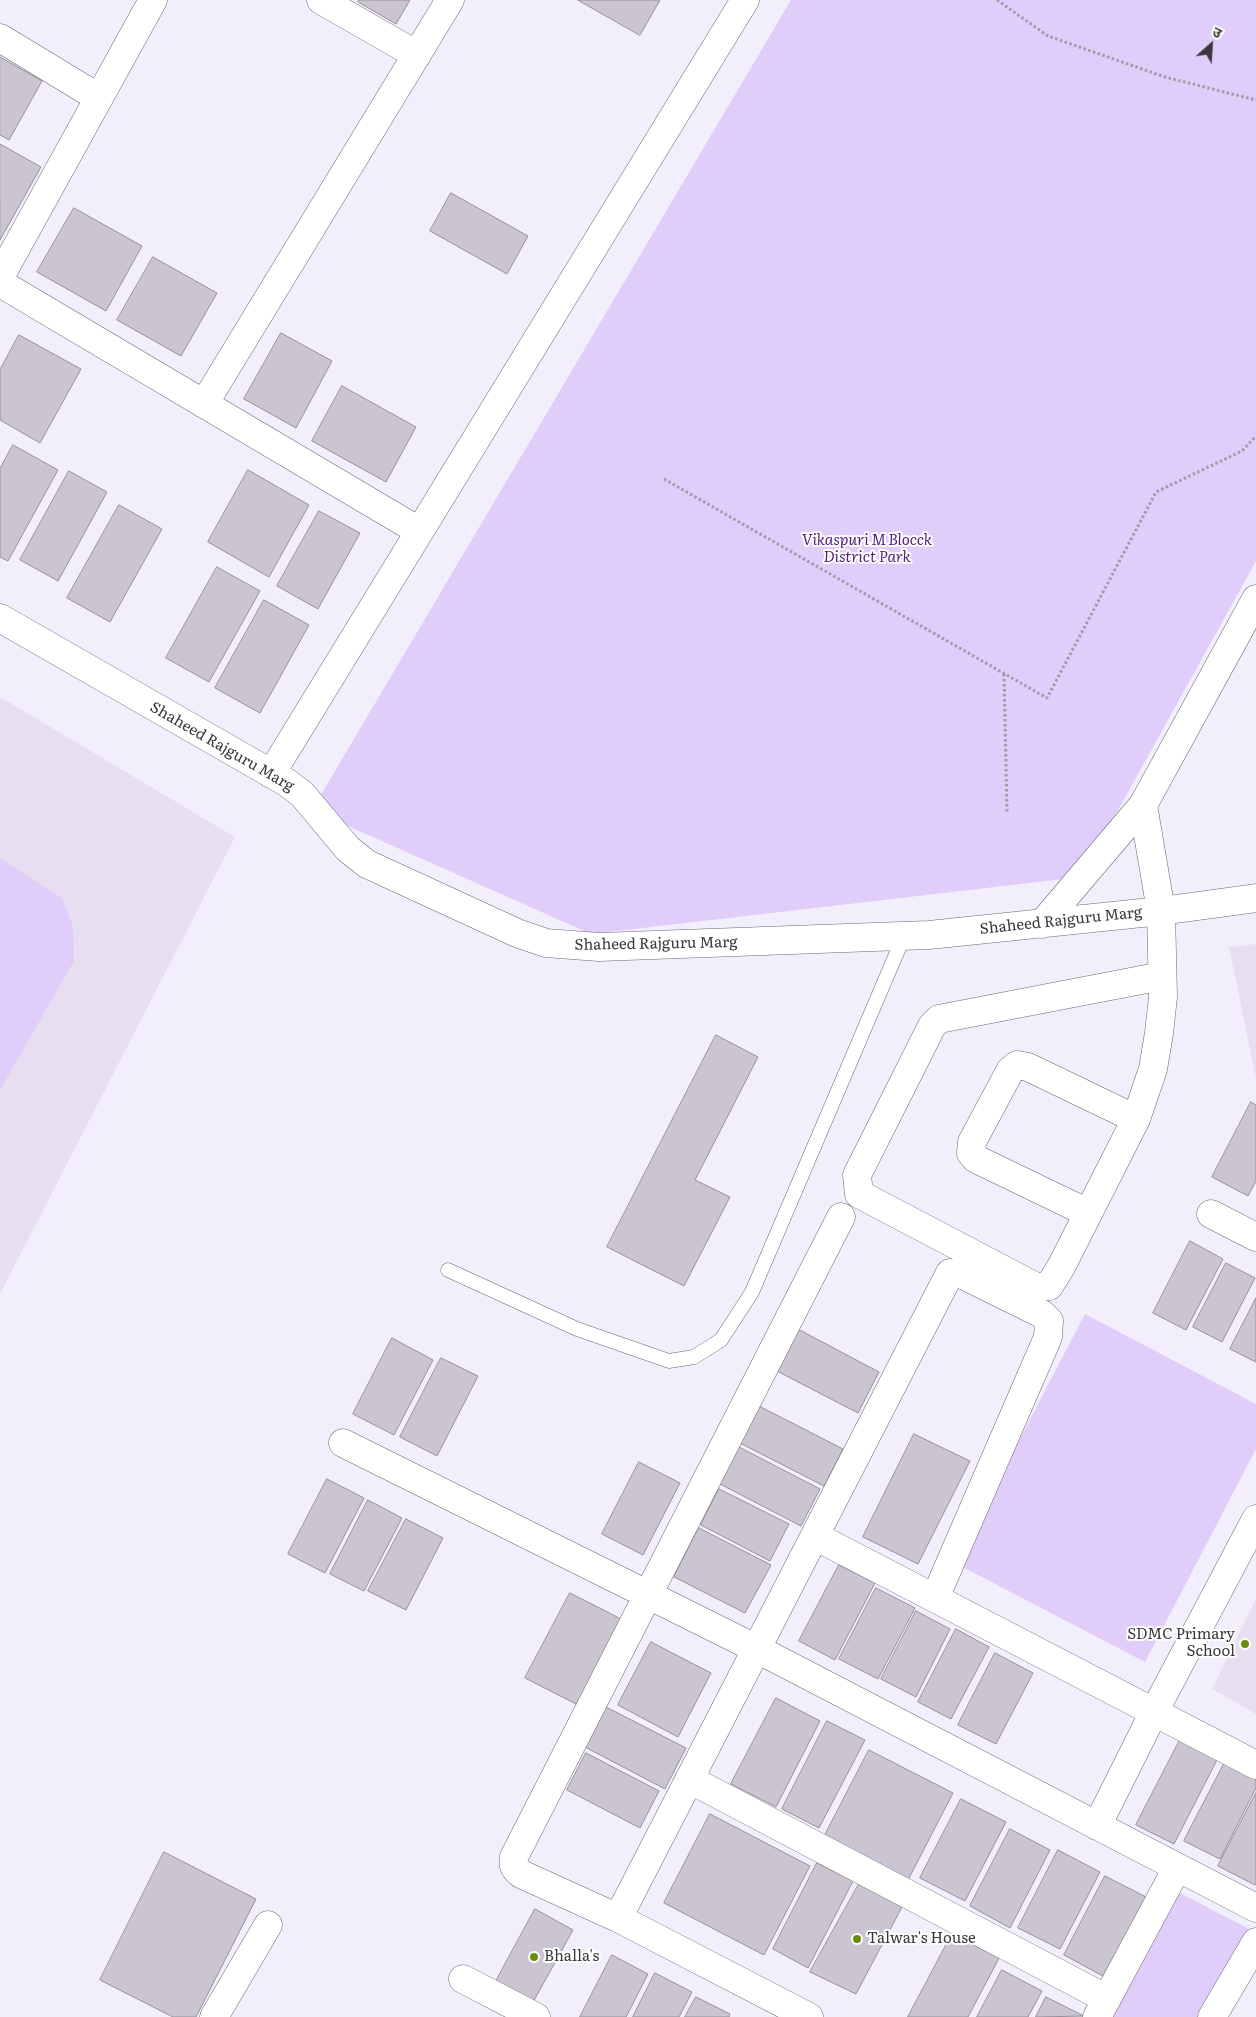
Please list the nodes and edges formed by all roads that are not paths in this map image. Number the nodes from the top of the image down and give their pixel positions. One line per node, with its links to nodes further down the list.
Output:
1 (153, 0): 7 (street)
2 (321, 0): 6 (street)
3 (450, 0): 6 (street)
4 (745, 0): 11 (street)
5 (0, 38): 7 (street)
6 (417, 55): 10 (street)
7 (99, 98): 8 (street)
8 (0, 277)
9 (0, 283): 10 (street)
10 (204, 404): 11 (street)
11 (420, 531): 14 (street)
12 (1256, 599): 15 (street)
13 (0, 618): 14 (street, Shaheed Rajguru Marg)
14 (271, 774): 19 (street, Shaheed Rajguru Marg)
15 (1143, 805): 17 (street); 18 (street)
16 (1256, 898): 17 (street, Shaheed Rajguru Marg)
17 (1161, 911): 18 (street, Shaheed Rajguru Marg); 20 (street)
18 (1042, 924): 19 (street, Shaheed Rajguru Marg)
19 (904, 936): 26 (lane)
20 (1162, 976): 21 (street); 22 (street)
21 (1136, 1119): 22 (street); 22 (street)
22 (1088, 1213)
23 (1211, 1214): 25 (street)
24 (841, 1217): 30 (street)
25 (1256, 1237)
26 (448, 1270)
27 (343, 1443): 30 (street)
28 (1256, 1520): 33 (street)
29 (815, 1536): 31 (street); 31 (street); 32 (street)
30 (647, 1595): 32 (street); 39 (street)
31 (935, 1598): 33 (street)
32 (757, 1649): 35 (street); 36 (street)
33 (1154, 1712): 34 (street); 36 (street)
34 (1256, 1765)
35 (689, 1780): 39 (street); 43 (street)
36 (1097, 1826): 37 (street)
37 (1177, 1868): 38 (street); 43 (street)
38 (1256, 1908)
39 (618, 1918): 46 (street)
40 (268, 1925): 44 (street)
41 (1256, 1942): 47 (street)
42 (463, 1979): 45 (street)
43 (1102, 2008)
44 (214, 2017)
45 (536, 2017)
46 (809, 2017)
47 (1212, 2017)

